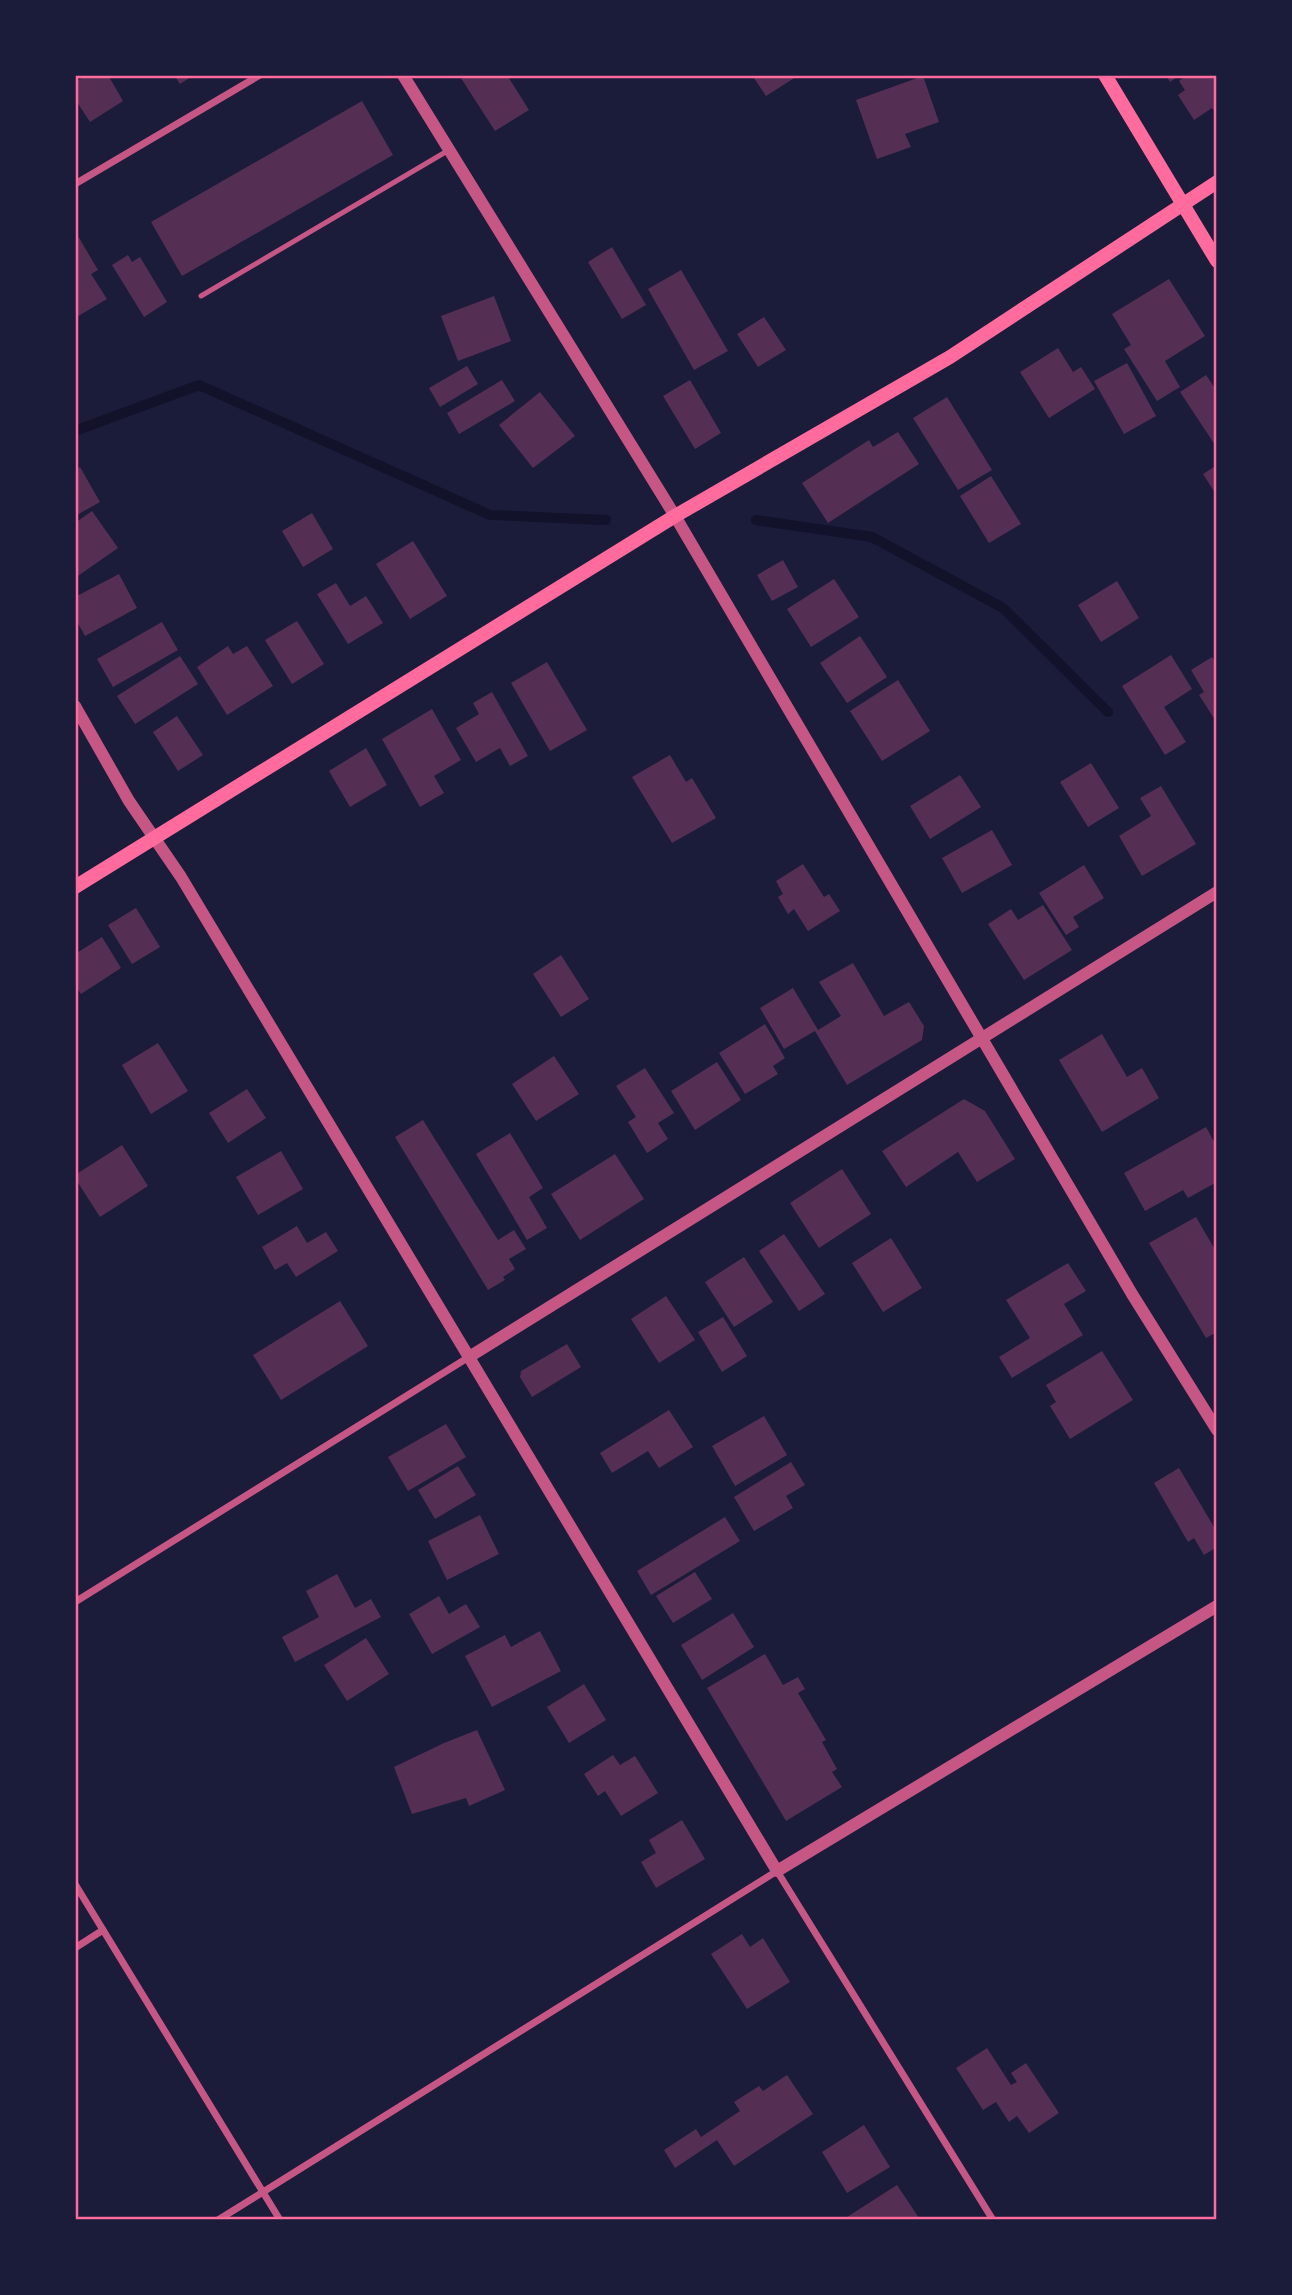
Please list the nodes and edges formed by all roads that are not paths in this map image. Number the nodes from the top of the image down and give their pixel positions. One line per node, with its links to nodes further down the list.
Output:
1 (260, 75): 6 (street)
2 (403, 75): 4 (street)
3 (1105, 75): 7 (main road)
4 (449, 150): 9 (lane); 10 (street)
5 (1217, 182): 7 (main road)
6 (75, 184)
7 (1183, 203): 8 (main road); 10 (main road)
8 (1217, 261)
9 (201, 296)
10 (675, 516): 12 (main road); 15 (street)
11 (75, 706): 12 (street)
12 (154, 839): 13 (main road); 16 (street)
13 (75, 887)
14 (1217, 892): 15 (street)
15 (982, 1038): 16 (street); 17 (street)
16 (469, 1357): 18 (street); 20 (street)
17 (1217, 1430)
18 (75, 1602)
19 (1217, 1606): 20 (street)
20 (777, 1871): 24 (street); 27 (street)
21 (75, 1884): 22 (street)
22 (103, 1930): 23 (street); 24 (street)
23 (75, 1948)
24 (262, 2192): 25 (street); 26 (street)
25 (218, 2220)
26 (280, 2220)
27 (993, 2220)

